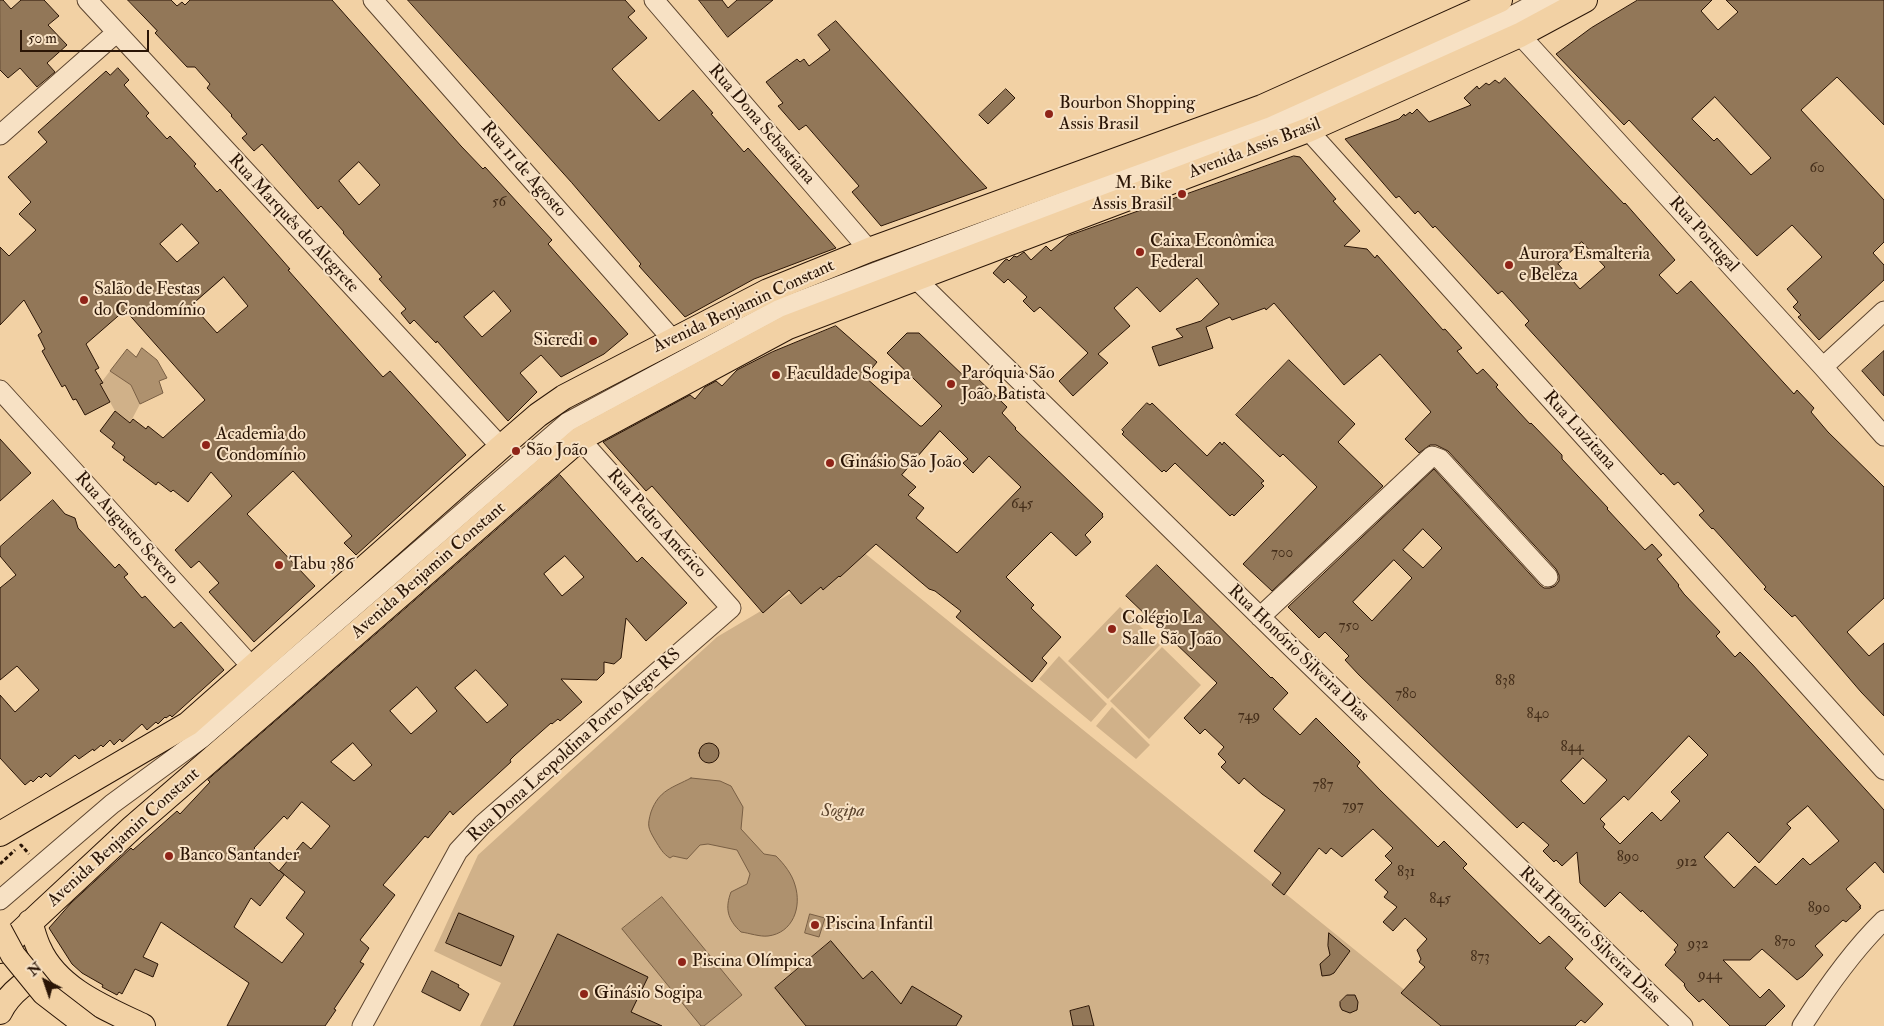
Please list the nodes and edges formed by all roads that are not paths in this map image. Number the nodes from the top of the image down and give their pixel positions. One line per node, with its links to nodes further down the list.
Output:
1 (86, 0): 8 (street, Rua Marquês do Alegrete)
2 (373, 0): 18 (street, Rua 11 de Agosto)
3 (654, 0): 15 (street, Rua Dona Sebastiana)
4 (1500, 0): 10 (main road, Avenida Assis Brasil)
5 (1542, 0): 11 (street)
6 (1556, 0): 9 (street)
7 (1584, 0): 9 (main road, Avenida Assis Brasil)
8 (116, 33): 13 (street); 23 (street, Rua Marquês do Alegrete)
9 (1520, 35): 12 (main road, Avenida Assis Brasil); 19 (street, Rua Portugal)
10 (1262, 107): 11 (street, Rua Luzitana); 14 (main road, Avenida Assis Brasil)
11 (1285, 118): 12 (street, Rua Luzitana); 16 (street)
12 (1308, 130): 16 (main road, Avenida Assis Brasil); 33 (street, Rua Luzitana)
13 (0, 135)
14 (1004, 201): 15 (main road, Avenida Assis Brasil); 16 (street)
15 (868, 250): 18 (main road, Avenida Benjamin Constant)
16 (909, 271): 22 (main road, Avenida Benjamin Constant); 24 (street); 29 (street, Rua Honório Silveira Dias)
17 (1884, 311): 19 (street)
18 (673, 340): 23 (main road, Avenida Benjamin Constant)
19 (1823, 367): 21 (street, Rua Portugal)
20 (0, 390): 30 (street, Rua Augusto Severo)
21 (1884, 436)
22 (580, 439): 27 (main road, Avenida Benjamin Constant); 28 (street, Rua Pedro Américo)
23 (501, 447): 25 (main road, Avenida Benjamin Constant)
24 (462, 512): 25 (street); 27 (street); 34 (street)
25 (368, 565): 30 (main road, Avenida Benjamin Constant)
26 (1548, 577): 29 (street)
27 (397, 598): 32 (main road, Avenida Benjamin Constant)
28 (731, 608): 45 (street, Rua Dona Leopoldina Porto Alegre RS)
29 (1260, 617): 46 (street, Rua Honório Silveira Dias)
30 (252, 667): 31 (main road, Avenida Benjamin Constant)
31 (188, 724): 34 (street); 35 (main road, Avenida Benjamin Constant)
32 (216, 756): 34 (street); 38 (main road, Avenida Benjamin Constant)
33 (1884, 770)
34 (112, 804): 36 (street)
35 (1, 831)
36 (0, 900)
37 (1884, 920): 47 (street)
38 (30, 922): 40 (main road, Avenida Benjamin Constant); 41 (main road)
39 (0, 931): 43 (main road, bridge)
40 (0, 951)
41 (50, 967): 42 (main road); 44 (main road)
42 (0, 1012)
43 (87, 1026)
44 (143, 1026)
45 (362, 1026)
46 (1683, 1026)
47 (1802, 1026)

